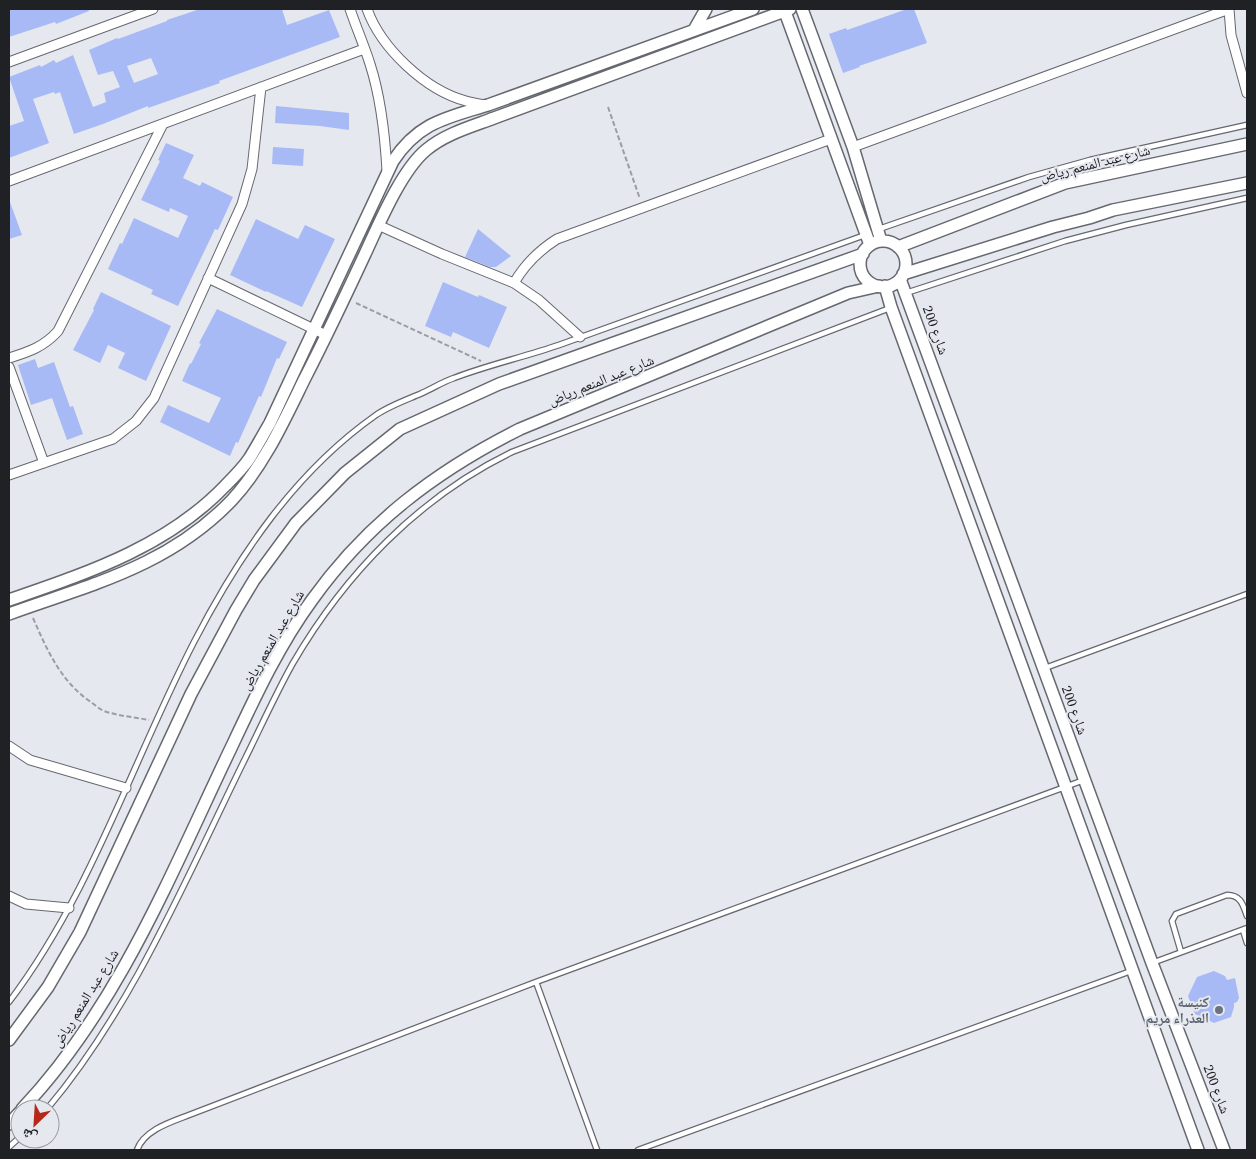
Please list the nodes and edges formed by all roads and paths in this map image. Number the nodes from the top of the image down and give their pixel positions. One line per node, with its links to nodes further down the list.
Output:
1 (153, 9): 11 (street)
2 (350, 9): 10 (street)
3 (366, 9): 14 (street)
4 (706, 9): 9 (street)
5 (753, 9): 9 (street)
6 (786, 9): 16 (street); 19 (street)
7 (802, 9): 21 (street)
8 (1229, 9): 13 (street); 21 (street)
9 (694, 30): 14 (street)
10 (364, 49): 12 (street); 22 (street)
11 (9, 62)
12 (262, 87): 17 (street); 31 (street)
13 (1247, 93)
14 (488, 105): 16 (street); 22 (street)
15 (608, 107): 26 (path)
16 (494, 118): 27 (street)
17 (163, 124): 23 (street); 40 (street)
18 (1247, 124): 28 (lane)
19 (831, 138): 26 (street); 28 (street)
20 (1247, 144): 29 (street, شارع عبد المنعم رياض)
21 (853, 147): 28 (street)
22 (387, 171): 37 (street)
23 (9, 181)
24 (1247, 183): 30 (street)
25 (1247, 198): 34 (lane)
26 (643, 206): 32 (street)
27 (378, 225): 32 (street); 35 (street)
28 (872, 241): 29 (street); 33 (street); 39 (lane); 65 (street)
29 (898, 247): 30 (street)
30 (902, 276): 33 (street); 34 (street, شارع 200)
31 (208, 278): 37 (street); 43 (street)
32 (514, 283): 39 (street)
33 (882, 286): 36 (street); 66 (street, شارع عبد المنعم رياض)
34 (906, 293): 49 (street, شارع 200)
35 (345, 298): 38 (street); 41 (path)
36 (891, 308): 53 (street); 67 (lane)
37 (313, 329): 38 (street); 46 (street)
38 (326, 335): 47 (street)
39 (580, 337): 41 (lane)
40 (9, 358)
41 (492, 366): 50 (lane)
42 (9, 367): 43 (street)
43 (44, 463): 44 (street)
44 (9, 475)
45 (1247, 594): 49 (lane)
46 (9, 600)
47 (28, 608): 48 (street); 50 (path)
48 (9, 614)
49 (1044, 668): 52 (street, شارع 200)
50 (156, 722): 54 (lane)
51 (9, 746): 54 (street)
52 (1084, 780): 53 (lane); 61 (street, شارع 200)
53 (1065, 787): 62 (street); 63 (lane)
54 (126, 788): 56 (lane)
55 (9, 896): 56 (street)
56 (69, 908): 64 (lane)
57 (1247, 916): 60 (lane)
58 (1245, 929): 59 (lane); 60 (lane)
59 (1247, 943)
60 (1181, 952): 61 (lane)
61 (1152, 963): 72 (street, شارع 200)
62 (1132, 970): 70 (lane); 71 (street)
63 (536, 982): 68 (lane); 69 (lane)
64 (9, 1002)
65 (9, 1040)
66 (30, 1099)
67 (55, 1099)
68 (137, 1150)
69 (597, 1150)
70 (638, 1150)
71 (1198, 1150)
72 (1224, 1150)

